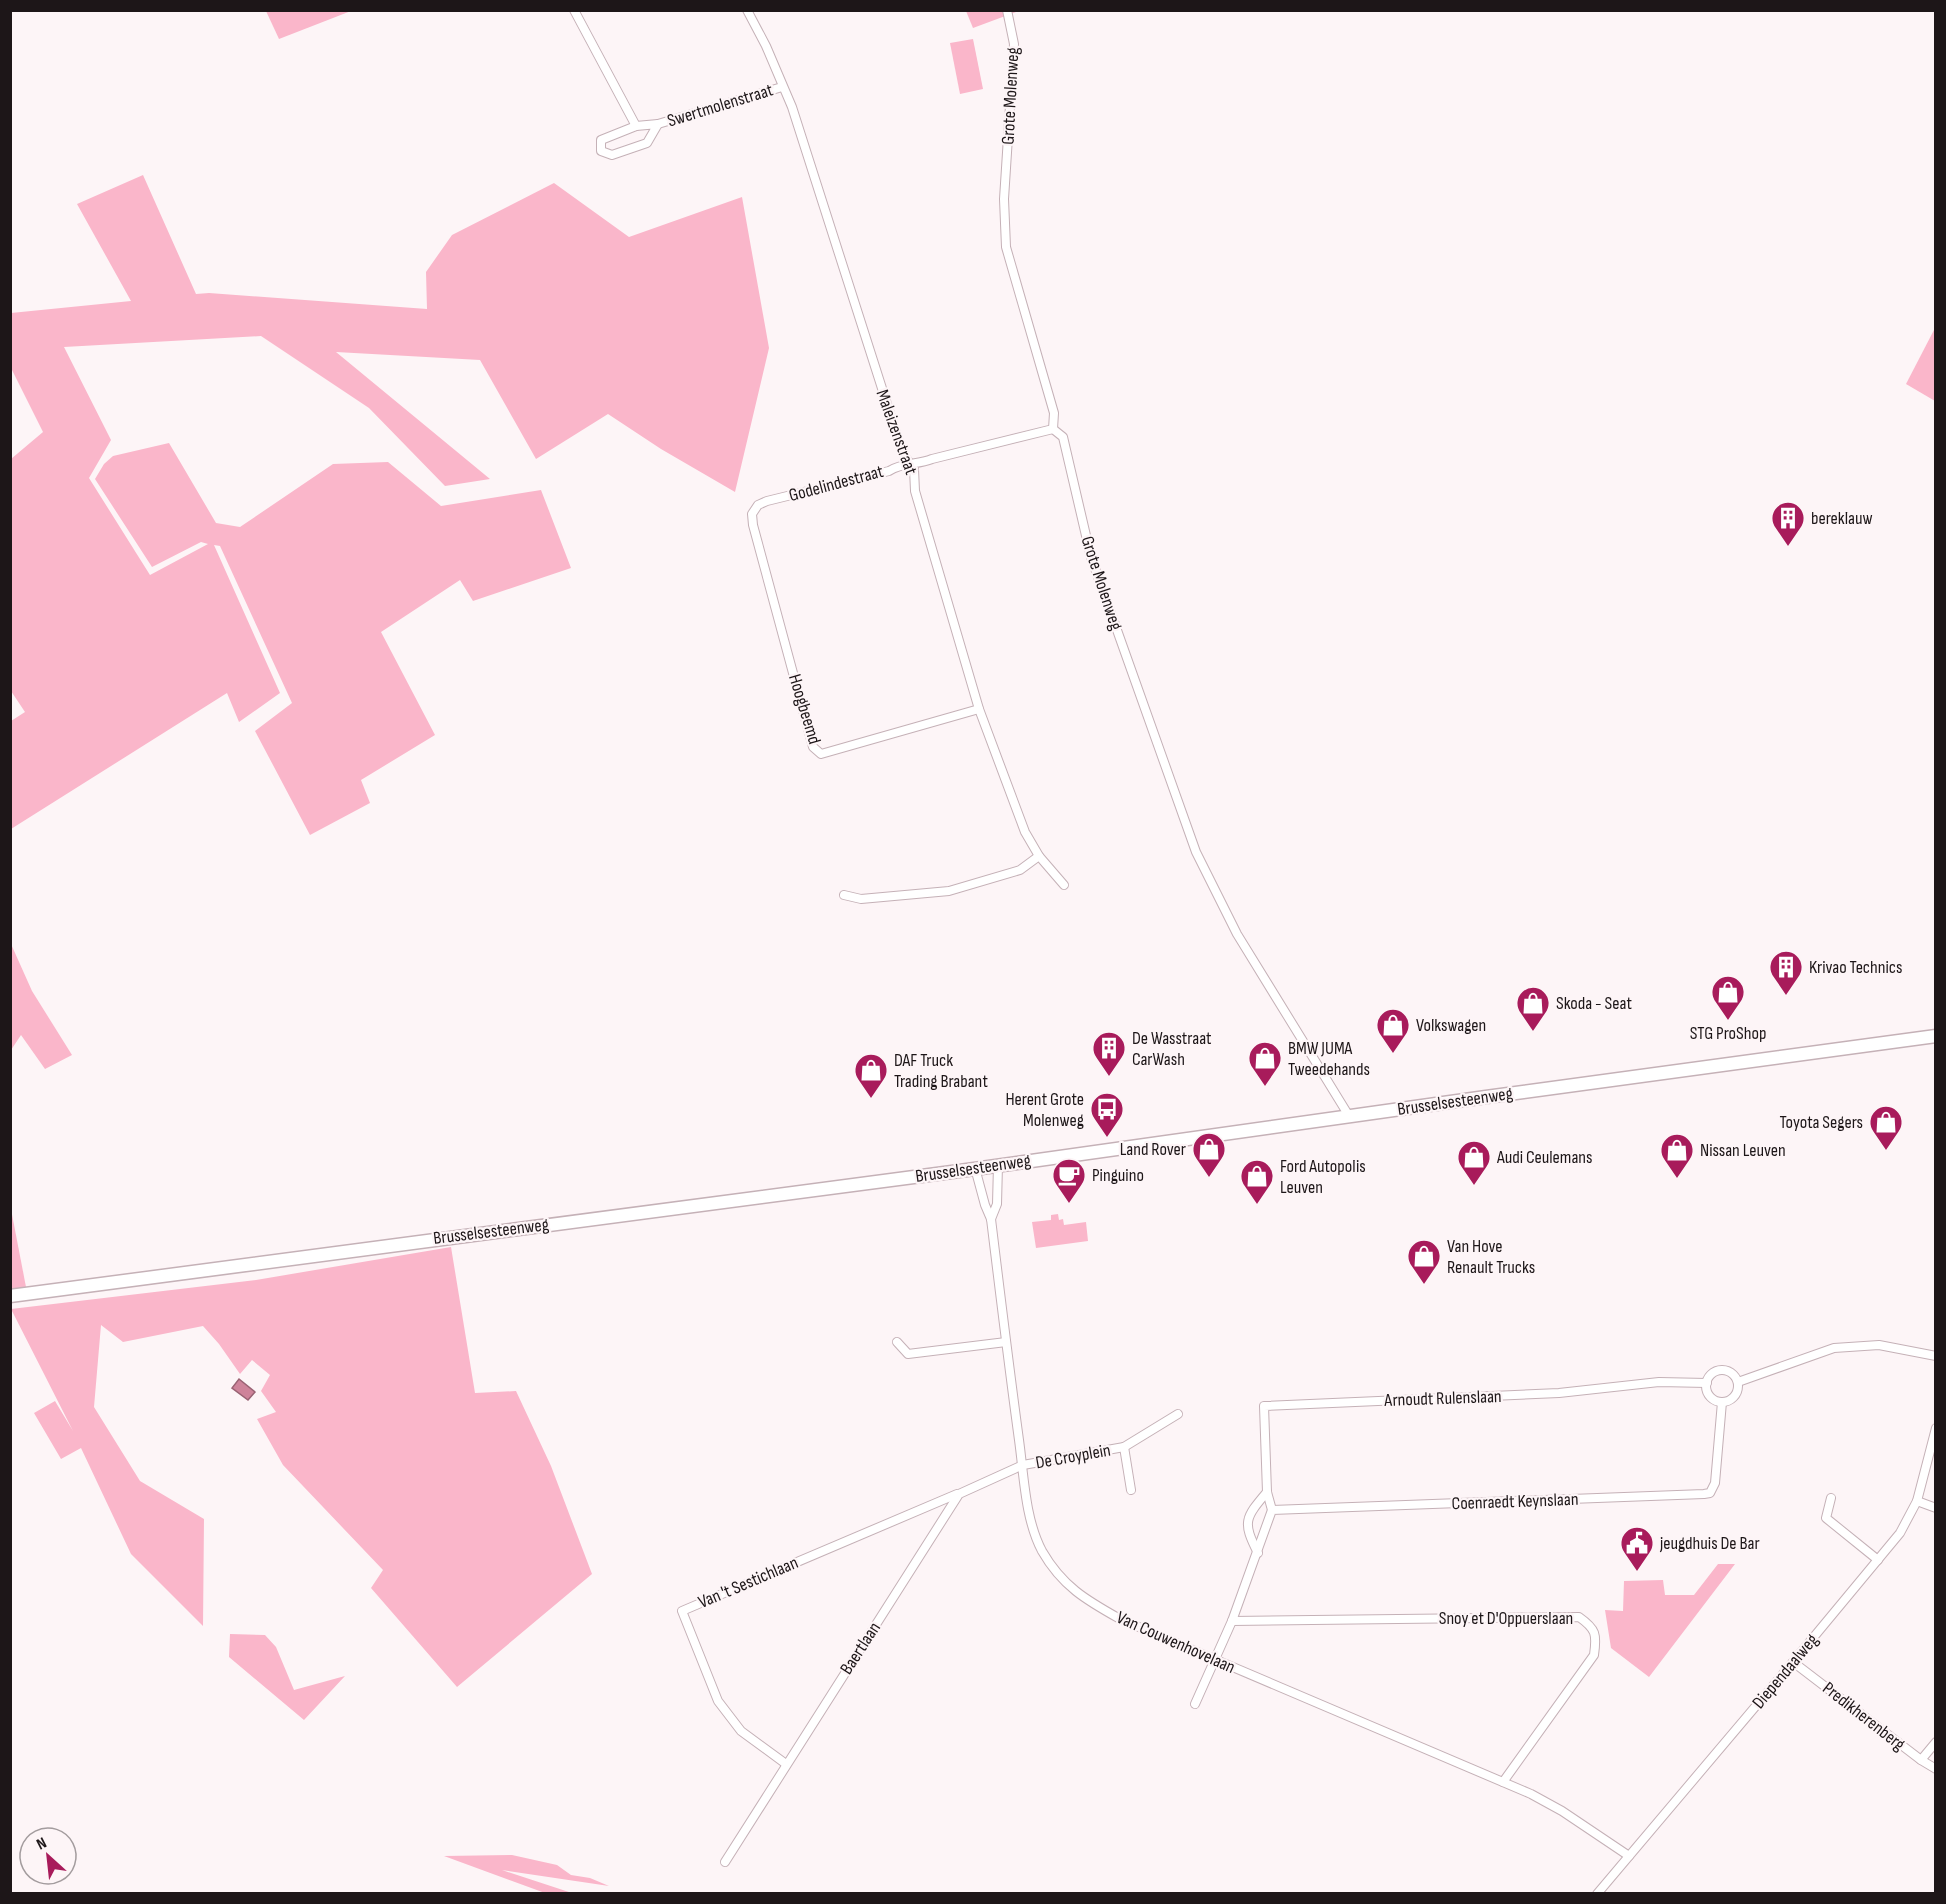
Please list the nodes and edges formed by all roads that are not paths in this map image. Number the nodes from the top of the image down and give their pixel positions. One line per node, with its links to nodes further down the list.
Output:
1 (574, 10): 6 (street)
2 (747, 10): 4 (street, Maleizenstraat)
3 (1006, 10): 7 (street, Grote Molenweg)
4 (782, 87): 5 (street, Swertmolenstraat); 8 (street, Maleizenstraat)
5 (658, 124): 6 (street, Swertmolenstraat); 6 (street, Swertmolenstraat)
6 (636, 126)
7 (1053, 429): 8 (street, Godelindestraat); 15 (street, Grote Molenweg)
8 (912, 465): 9 (street, Godelindestraat); 10 (street, Maleizenstraat)
9 (759, 505): 10 (street, Hoogbeemd)
10 (979, 709): 11 (street, Maleizenstraat)
11 (1039, 856): 12 (street, Maleizenstraat); 13 (street)
12 (1064, 885)
13 (844, 895)
14 (1935, 1036): 15 (main road, Brusselsesteenweg)
15 (1349, 1116): 16 (main road, Brusselsesteenweg)
16 (998, 1165): 17 (main road, Brusselsesteenweg); 18 (street, Van Couwenhovelaan)
17 (975, 1168): 18 (street, Van Couwenhovelaan); 19 (main road, Brusselsesteenweg)
18 (991, 1219): 20 (street, Van Couwenhovelaan)
19 (10, 1296)
20 (1006, 1341): 21 (street); 29 (street, Van Couwenhovelaan)
21 (897, 1342)
22 (1935, 1356): 23 (street)
23 (1738, 1382): 24 (street, Arnoudt Rulenslaan); 25 (street)
24 (1707, 1383): 25 (street); 31 (street, Arnoudt Rulenslaan)
25 (1722, 1402): 36 (street, Coenraedt Keynslaan)
26 (1178, 1414): 28 (street, De Croyplein)
27 (1935, 1428): 34 (street, Diependaalweg)
28 (1124, 1447): 29 (street, De Croyplein); 30 (street, De Croyplein)
29 (1023, 1465): 32 (street); 40 (street, Van Couwenhovelaan)
30 (1131, 1490)
31 (1267, 1492): 36 (street, Arnoudt Rulenslaan); 37 (street)
32 (959, 1494): 45 (street, Baertlaan); 45 (street, Van 't Sestichlaan)
33 (1832, 1498): 38 (street)
34 (1917, 1501): 35 (street); 38 (street, Diependaalweg)
35 (1935, 1508)
36 (1272, 1510): 37 (street)
37 (1258, 1553): 39 (street)
38 (1878, 1560): 41 (street, Diependaalweg)
39 (1232, 1621): 40 (street); 47 (street, Snoy et D'Oppuerslaan)
40 (1214, 1660): 42 (street); 47 (street, Van Couwenhovelaan)
41 (1793, 1662): 44 (street, Predikherenberg); 48 (street, Diependaalweg)
42 (1195, 1704)
43 (1935, 1742): 44 (street)
44 (1921, 1760): 46 (street, Predikherenberg)
45 (786, 1764): 49 (street, Baertlaan)
46 (1935, 1769)
47 (1503, 1782): 48 (street, Van Couwenhovelaan)
48 (1629, 1856): 50 (street, Diependaalweg)
49 (725, 1862)
50 (1597, 1893)

